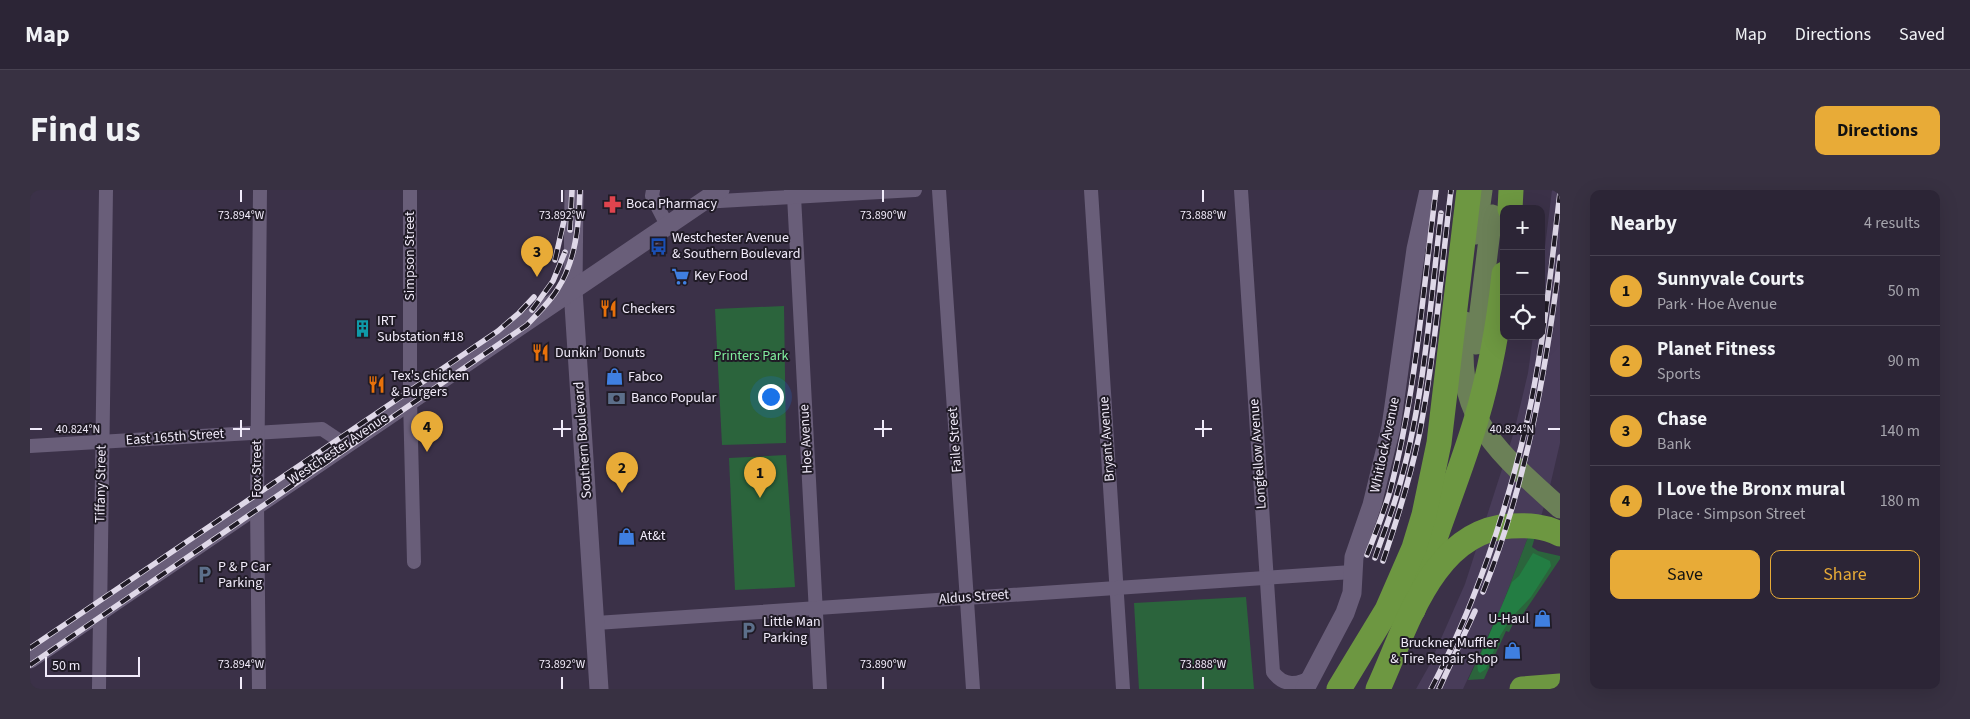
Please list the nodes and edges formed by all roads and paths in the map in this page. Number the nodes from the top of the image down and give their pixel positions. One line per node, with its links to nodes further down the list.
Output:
1 (106, 190): 23 (street, Tiffany Street)
2 (260, 190): 22 (street, Fox Street)
3 (410, 190): 21 (street, Simpson Street)
4 (574, 190): 18 (main road, Southern Boulevard)
5 (654, 190): 17 (street)
6 (720, 190): 16 (main road, Westchester Avenue)
7 (915, 190): 14 (street)
8 (939, 190): 34 (street, Faile Street)
9 (1091, 190): 33 (street, Bryant Avenue)
10 (1241, 190): 32 (street, Longfellow Avenue)
11 (1429, 190): 31 (main road, Whitlock Avenue)
12 (1469, 190): 30 (highway)
13 (1482, 190): 20 (main road)
14 (793, 193): 16 (street); 35 (street, Hoe Avenue)
15 (1508, 196): 20 (main road)
16 (702, 202): 17 (main road, Westchester Avenue)
17 (667, 225): 18 (main road, Westchester Avenue)
18 (573, 290): 21 (main road, Westchester Avenue); 38 (main road, Southern Boulevard)
19 (1501, 295): 30 (highway)
20 (1471, 328): 26 (main road)
21 (410, 399): 24 (main road, Westchester Avenue); 29 (street, Simpson Street)
22 (258, 432): 23 (street, East 165th Street); 24 (street, East 165th Street); 27 (street, Fox Street)
23 (102, 442): 25 (street, East 165th Street); 37 (street, Tiffany Street)
24 (346, 445): 27 (main road, Westchester Avenue)
25 (30, 446)
26 (1559, 502)
27 (257, 504): 37 (main road, Westchester Avenue); 44 (street, Fox Street)
28 (1553, 531): 36 (highway)
29 (414, 562)
30 (1416, 565): 36 (highway); 49 (highway)
31 (1352, 572): 32 (street, Aldus Street); 41 (main road, Whitlock Avenue)
32 (1266, 577): 33 (street, Aldus Street); 41 (street, Longfellow Avenue)
33 (1116, 588): 34 (street, Aldus Street); 48 (street, Bryant Avenue)
34 (965, 598): 35 (street, Aldus Street); 47 (street, Faile Street)
35 (815, 608): 38 (street, Aldus Street); 46 (street, Hoe Avenue)
36 (1413, 610): 50 (highway)
37 (100, 611): 39 (main road, Westchester Avenue); 43 (street, Tiffany Street)
38 (596, 623): 45 (main road, Southern Boulevard)
39 (30, 659)
40 (1560, 680): 51 (main road)
41 (1309, 682)
42 (1560, 686): 52 (highway)
43 (99, 689)
44 (258, 689)
45 (599, 689)
46 (820, 689)
47 (972, 689)
48 (1123, 689)
49 (1339, 689)
50 (1378, 689)
51 (1512, 689)
52 (1522, 689)

